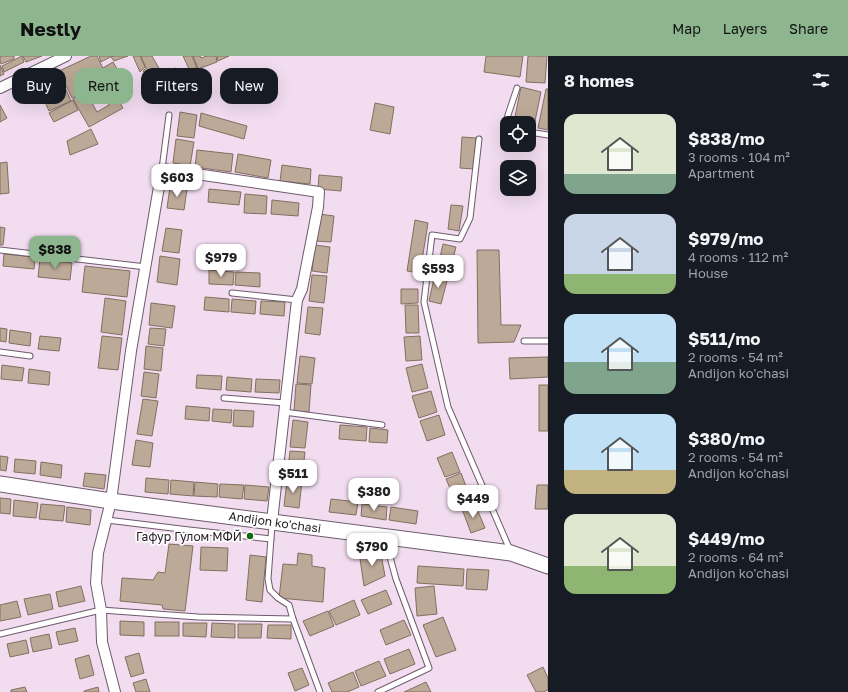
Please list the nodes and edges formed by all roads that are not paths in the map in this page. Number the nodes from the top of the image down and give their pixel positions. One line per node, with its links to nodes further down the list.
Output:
1 (66, 56): 2 (street)
2 (0, 88)
3 (517, 88): 5 (lane)
4 (169, 115): 9 (lane)
5 (508, 116)
6 (536, 133): 7 (lane)
7 (548, 135)
8 (479, 139): 27 (lane)
9 (162, 169): 11 (street); 13 (street)
10 (0, 250): 11 (lane)
11 (146, 268): 22 (street)
12 (232, 293): 13 (lane)
13 (297, 300): 19 (street)
14 (524, 341): 15 (lane)
15 (548, 341)
16 (0, 352): 17 (lane)
17 (30, 356)
18 (224, 398): 19 (lane)
19 (285, 408): 20 (lane); 24 (street)
20 (382, 425)
21 (0, 484): 22 (street, Andijon ko'chasi)
22 (112, 501): 23 (street); 24 (street, Andijon ko'chasi)
23 (107, 520): 26 (lane); 29 (street)
24 (272, 521): 25 (street, Andijon ko'chasi); 26 (lane)
25 (384, 537): 27 (street, Andijon ko'chasi); 34 (lane)
26 (271, 539): 30 (lane)
27 (512, 553): 28 (street, Andijon ko'chasi)
28 (548, 566)
29 (101, 610): 30 (lane); 31 (lane); 32 (street)
30 (293, 619): 33 (lane)
31 (0, 634)
32 (115, 692)
33 (320, 692)
34 (378, 692)

